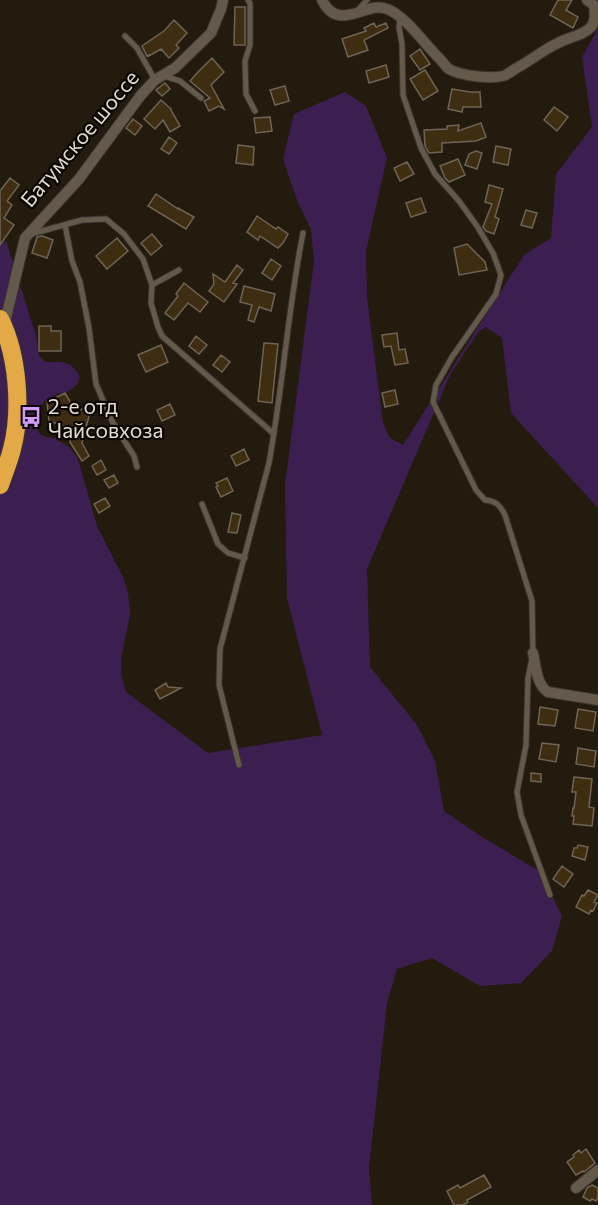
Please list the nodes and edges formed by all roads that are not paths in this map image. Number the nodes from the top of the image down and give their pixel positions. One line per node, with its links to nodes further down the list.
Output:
1 (223, 0): 9 (street, Батумское шоссе)
2 (248, 0): 11 (lane)
3 (322, 0): 6 (street)
4 (367, 0): 6 (lane)
5 (586, 0): 7 (street)
6 (353, 15): 7 (street)
7 (400, 18): 23 (lane)
8 (125, 36): 9 (lane)
9 (158, 78): 10 (lane); 14 (street, Батумское шоссе)
10 (201, 98)
11 (255, 111)
12 (65, 225): 14 (lane); 16 (lane); 19 (lane)
13 (303, 233): 18 (lane)
14 (27, 235): 17 (street, Батумское шоссе)
15 (179, 270): 16 (lane)
16 (152, 285): 18 (lane)
17 (2, 323): 20 (highway, Батумское шоссе)
18 (274, 434): 22 (lane)
19 (137, 467)
20 (0, 485)
21 (202, 504): 22 (lane)
22 (245, 558): 25 (lane)
23 (533, 653): 24 (street); 26 (lane)
24 (598, 700)
25 (239, 765)
26 (550, 895)
27 (598, 1170): 28 (street)
28 (576, 1188)

